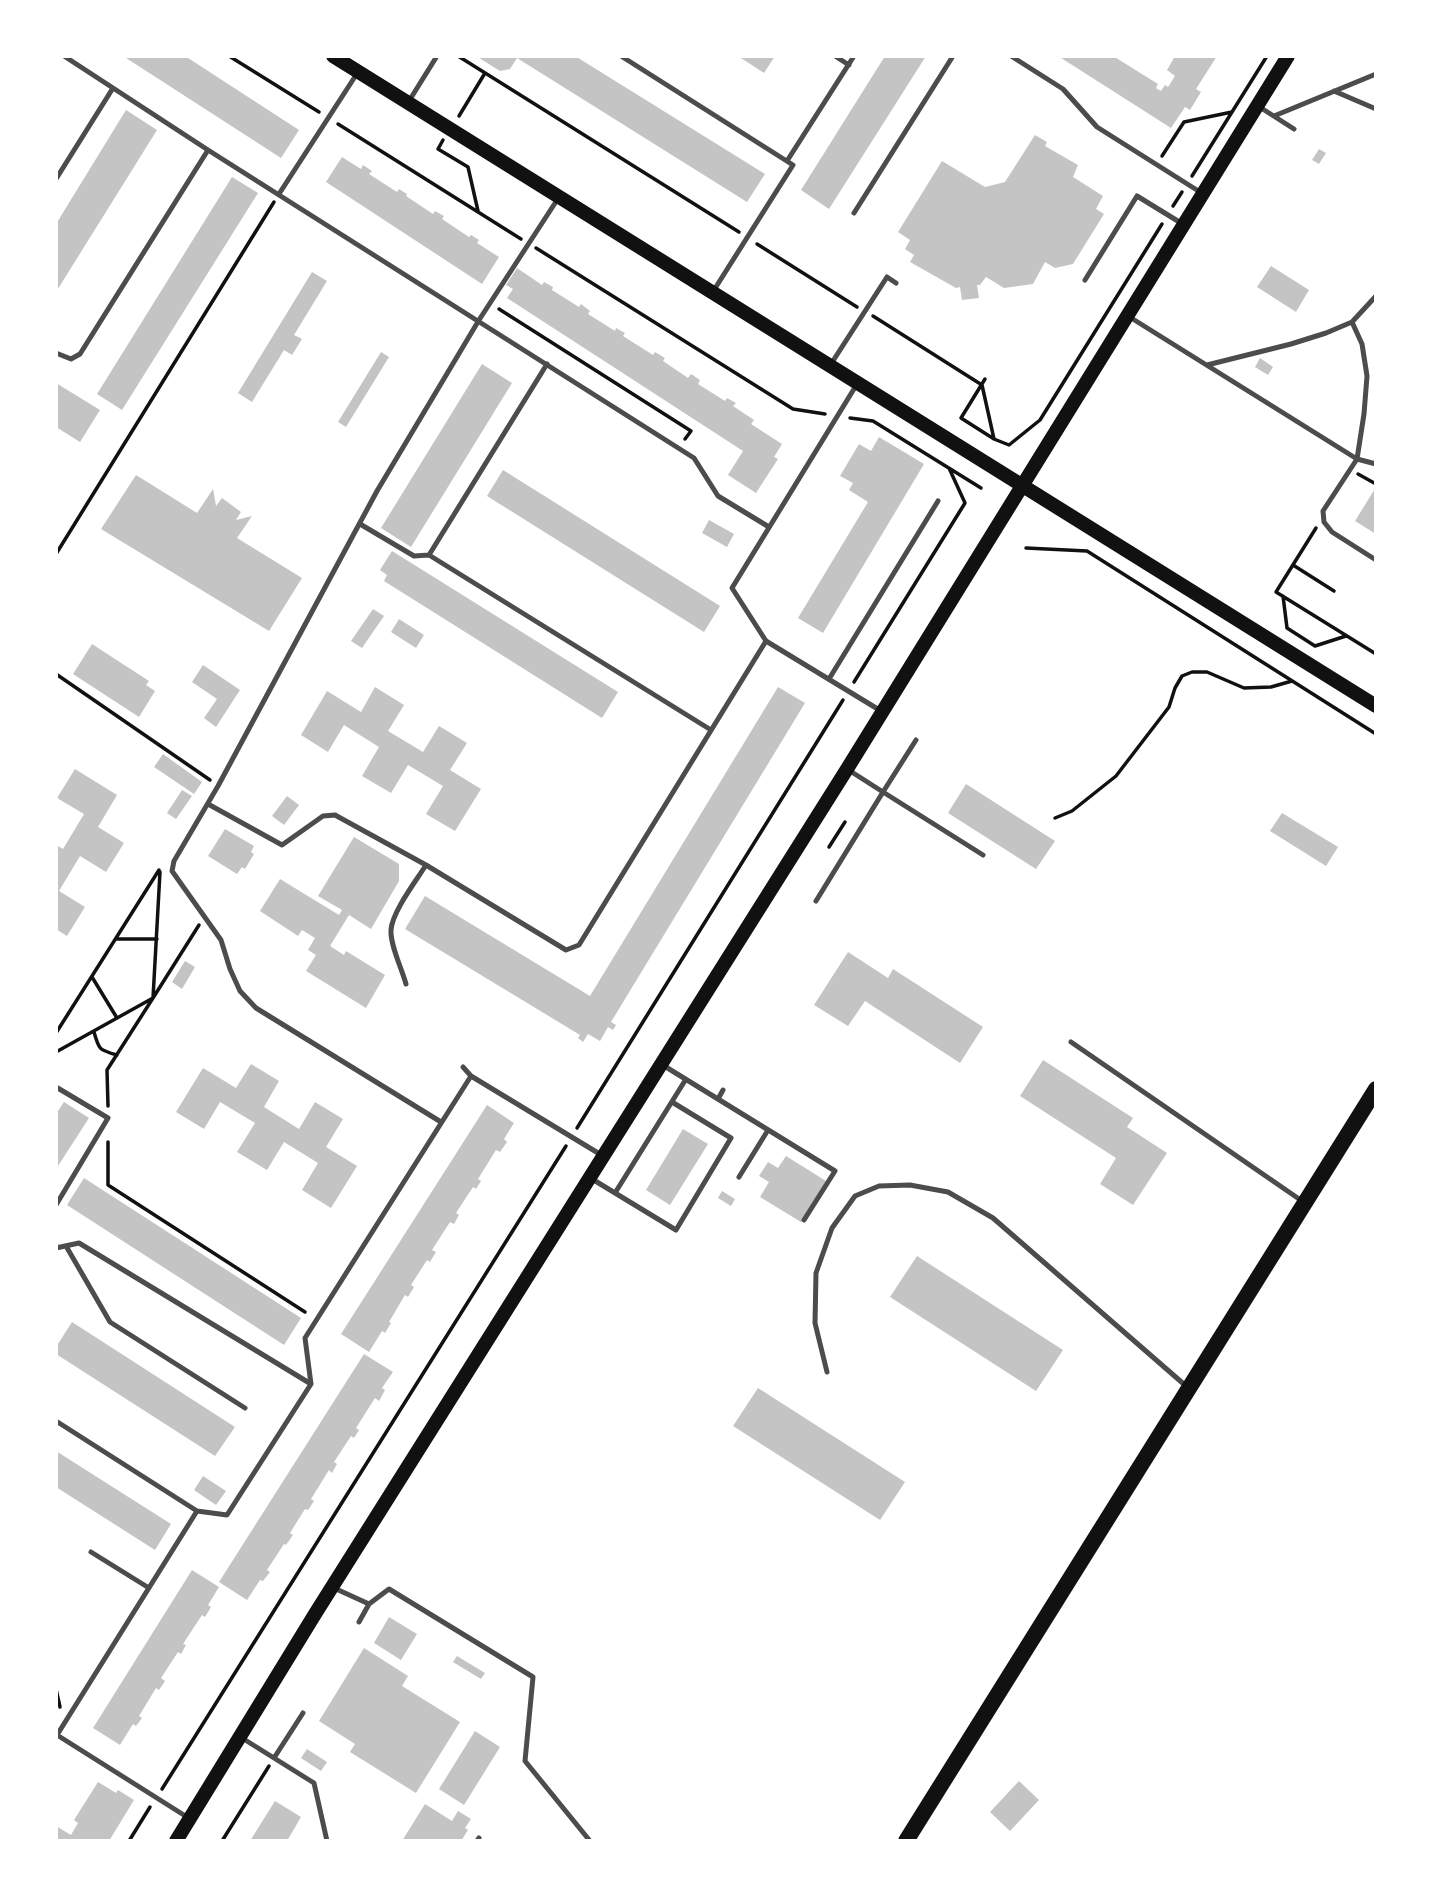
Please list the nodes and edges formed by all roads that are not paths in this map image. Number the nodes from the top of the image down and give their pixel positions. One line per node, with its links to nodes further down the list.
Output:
1 (64, 56): 13 (lane)
2 (333, 56): 11 (main road)
3 (437, 56): 15 (lane)
4 (621, 56): 21 (lane)
5 (835, 56): 10 (lane)
6 (854, 56): 10 (lane)
7 (953, 56): 26 (lane)
8 (1011, 56): 24 (lane)
9 (1288, 56): 16 (main road)
10 (849, 65): 21 (lane)
11 (358, 72): 15 (main road); 23 (lane)
12 (1376, 74): 14 (lane)
13 (113, 88): 20 (lane); 22 (lane)
14 (1334, 91): 17 (lane); 18 (lane)
15 (408, 103): 25 (main road)
16 (1257, 106): 18 (lane); 24 (main road)
17 (1376, 109)
18 (1274, 116): 19 (lane)
19 (1294, 129)
20 (208, 150): 23 (lane); 35 (lane)
21 (787, 161): 30 (lane)
22 (56, 179)
23 (279, 194): 33 (lane)
24 (1203, 194): 27 (main road)
25 (559, 197): 30 (main road); 33 (lane)
26 (854, 213)
27 (1184, 225): 28 (lane); 32 (main road)
28 (1085, 280)
29 (896, 283): 37 (lane)
30 (712, 293): 37 (main road)
31 (1376, 296): 34 (lane)
32 (1128, 316): 38 (lane); 42 (main road)
33 (479, 320): 36 (lane); 44 (lane)
34 (1352, 322): 38 (lane); 40 (lane)
35 (56, 353)
36 (547, 364): 45 (lane); 46 (lane)
37 (829, 366): 39 (main road)
38 (1207, 366): 40 (lane)
39 (857, 383): 42 (main road); 45 (lane)
40 (1357, 459): 41 (lane); 47 (lane)
41 (1376, 464)
42 (1022, 486): 50 (main road); 51 (main road)
43 (937, 501): 49 (lane)
44 (360, 524): 46 (lane); 56 (lane)
45 (769, 527): 48 (lane)
46 (429, 555): 52 (lane)
47 (1376, 560)
48 (765, 641): 49 (lane); 52 (lane)
49 (829, 679): 51 (lane)
50 (1376, 706)
51 (883, 712): 54 (main road)
52 (710, 730): 58 (lane)
53 (916, 740): 55 (lane)
54 (847, 769): 55 (lane); 62 (main road)
55 (883, 792): 57 (lane); 59 (lane)
56 (208, 804): 58 (lane); 71 (lane)
57 (983, 855)
58 (426, 865): 60 (lane)
59 (816, 901)
60 (406, 984)
61 (1071, 1042): 77 (lane)
62 (661, 1065): 65 (lane); 73 (main road)
63 (463, 1067): 64 (lane)
64 (471, 1076): 71 (lane); 73 (lane)
65 (685, 1079): 69 (lane); 70 (lane)
66 (56, 1087): 78 (lane)
67 (1376, 1088): 77 (main road)
68 (723, 1090): 69 (lane)
69 (718, 1099): 72 (lane)
70 (672, 1102): 76 (lane); 76 (lane)
71 (441, 1122): 83 (lane)
72 (768, 1130): 74 (lane); 79 (lane)
73 (603, 1156): 75 (main road)
74 (739, 1177)
75 (589, 1178): 76 (lane); 89 (main road)
76 (615, 1193)
77 (1305, 1202): 84 (main road)
78 (56, 1205)
79 (804, 1220)
80 (66, 1246): 81 (lane); 83 (lane); 85 (lane)
81 (56, 1248)
82 (827, 1372): 84 (lane)
83 (311, 1384): 87 (lane)
84 (1189, 1389): 100 (main road)
85 (244, 1408)
86 (56, 1421): 87 (lane)
87 (197, 1511): 90 (lane)
88 (91, 1552): 90 (lane)
89 (333, 1587): 91 (lane); 94 (main road)
90 (149, 1588): 96 (lane)
91 (369, 1604): 92 (lane); 99 (lane)
92 (359, 1622)
93 (303, 1713): 95 (lane)
94 (239, 1737): 95 (lane); 96 (main road)
95 (274, 1758): 98 (lane)
96 (189, 1819): 97 (main road)
97 (176, 1841)
98 (327, 1841)
99 (590, 1841)
100 (906, 1841)

